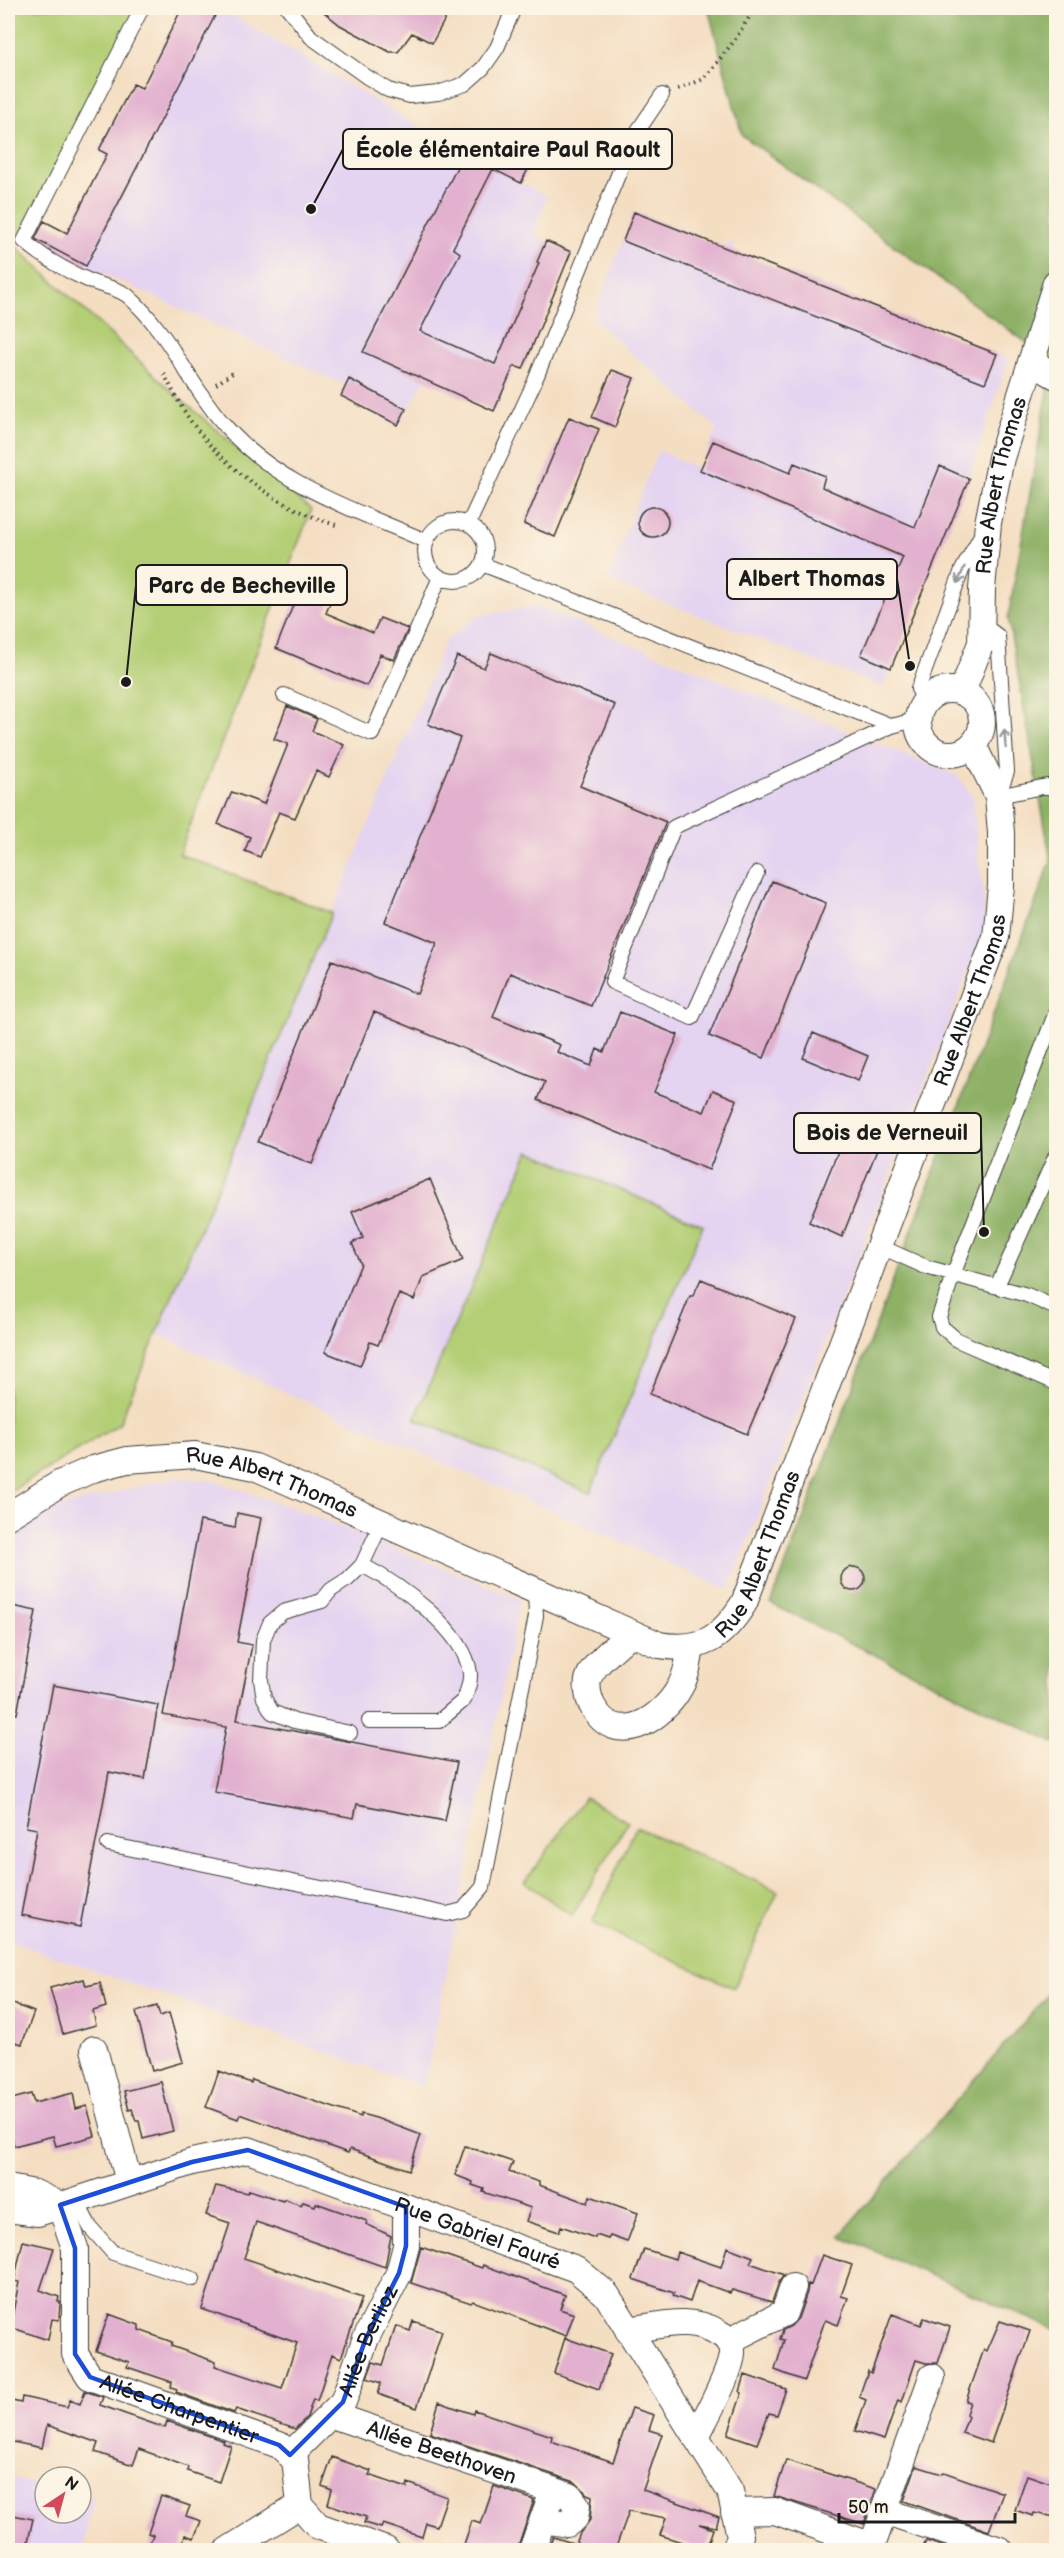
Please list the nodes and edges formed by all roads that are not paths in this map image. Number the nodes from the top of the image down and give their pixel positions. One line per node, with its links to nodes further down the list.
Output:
1 (142, 8): 10 (lane)
2 (288, 8): 3 (lane)
3 (514, 8)
4 (662, 95): 8 (lane)
5 (1056, 283): 6 (street, Rue Albert Thomas)
6 (1031, 362): 7 (street); 9 (street, Rue Albert Thomas)
7 (1056, 376)
8 (469, 523): 10 (lane); 11 (lane)
9 (988, 523): 13 (street, Rue Albert Thomas); 16 (lane, one-way to 16)
10 (426, 541): 12 (lane)
11 (482, 564): 12 (lane); 17 (lane)
12 (440, 577): 15 (lane)
13 (982, 624): 14 (street, Rue Albert Thomas); 20 (lane, one-way to 13)
14 (962, 693): 16 (street); 18 (street)
15 (284, 695)
16 (922, 710): 17 (lane); 18 (street)
17 (892, 726): 21 (lane)
18 (973, 745): 20 (street, Rue Albert Thomas)
19 (1056, 790): 20 (lane)
20 (998, 796): 24 (street, Rue Albert Thomas)
21 (757, 873)
22 (1056, 1012): 25 (lane)
23 (1056, 1155): 26 (lane)
24 (879, 1246): 25 (lane); 34 (street, Rue Albert Thomas)
25 (953, 1275): 26 (lane); 28 (lane)
26 (997, 1286): 27 (lane)
27 (1056, 1308)
28 (1056, 1383)
29 (8, 1516): 30 (street, Rue Albert Thomas)
30 (382, 1522): 31 (lane); 32 (street, Rue Albert Thomas)
31 (362, 1565): 35 (lane); 36 (lane)
32 (535, 1591): 33 (street, Rue Albert Thomas); 37 (lane)
33 (630, 1634): 34 (street, Rue Albert Thomas); 34 (street)
34 (691, 1647)
35 (369, 1721)
36 (350, 1733)
37 (108, 1844)
38 (94, 2049): 39 (street)
39 (129, 2182): 41 (street, Rue Gabriel Fauré); 42 (street, Rue Gabriel Fauré)
40 (8, 2188): 41 (street)
41 (68, 2202): 43 (street, Rue Gabriel Fauré); 44 (lane); 51 (street, Allée Charpentier)
42 (406, 2207): 46 (street, Rue Gabriel Fauré); 49 (street, Allée Berlioz)
43 (8, 2209)
44 (193, 2279)
45 (793, 2287): 47 (street)
46 (628, 2330): 47 (street); 50 (street, Rue Gabriel Fauré)
47 (728, 2341): 50 (street)
48 (932, 2377): 53 (street)
49 (332, 2415): 51 (street, Allée Berlioz); 57 (street, Allée Beethoven)
50 (696, 2437): 54 (street, Rue Gabriel Fauré)
51 (290, 2455): 52 (street)
52 (300, 2505): 55 (street); 56 (street)
53 (884, 2511): 54 (street); 59 (street)
54 (734, 2512): 58 (street, Rue Gabriel Fauré)
55 (228, 2550)
56 (386, 2550)
57 (532, 2550)
58 (735, 2550)
59 (1000, 2550)

